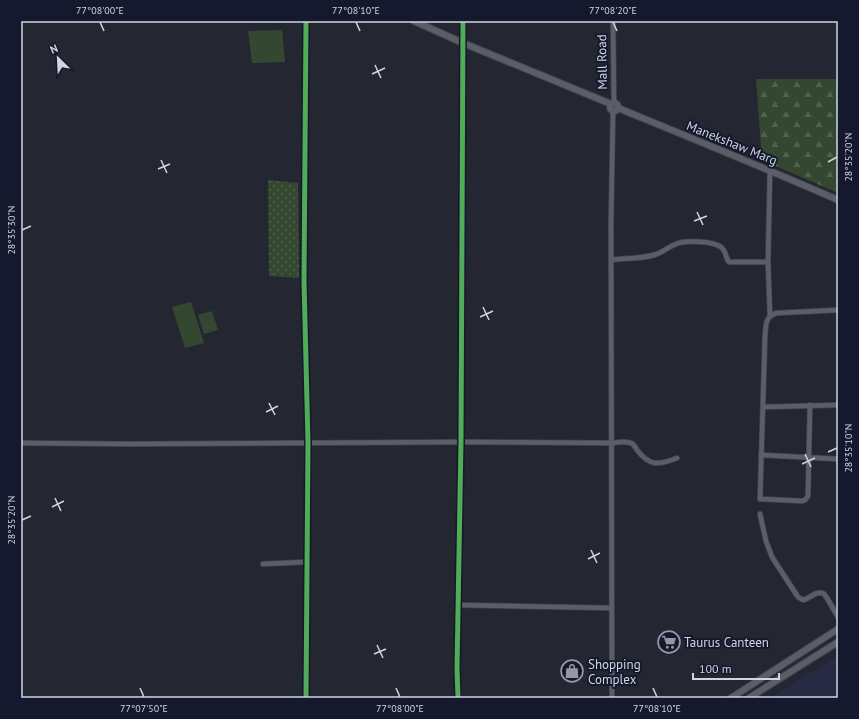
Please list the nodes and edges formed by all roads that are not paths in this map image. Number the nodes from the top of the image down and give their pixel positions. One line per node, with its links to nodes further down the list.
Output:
1 (306, 21): 16 (street)
2 (414, 21): 5 (street, Manekshaw Marg)
3 (463, 21): 5 (street)
4 (612, 21): 6 (street, Mall Road)
5 (463, 43): 6 (street, Manekshaw Marg); 17 (street)
6 (614, 106): 7 (street, Manekshaw Marg); 9 (street, Mall Road)
7 (770, 170): 8 (street, Manekshaw Marg); 10 (street)
8 (838, 200)
9 (611, 260): 10 (street); 19 (street, Mall Road)
10 (768, 262): 12 (street)
11 (838, 310): 12 (street)
12 (770, 316): 15 (street)
13 (838, 405): 14 (street)
14 (810, 406): 15 (street); 21 (street)
15 (763, 407): 20 (street)
16 (308, 442): 17 (street); 18 (street); 25 (street)
17 (462, 442): 19 (street); 27 (street)
18 (21, 443)
19 (612, 443): 22 (street); 28 (street, Mall Road)
20 (761, 455): 21 (street); 21 (street)
21 (809, 457): 23 (street)
22 (677, 458)
23 (838, 459)
24 (760, 514): 29 (street)
25 (306, 562): 26 (street); 32 (street)
26 (263, 564)
27 (458, 605): 28 (street); 33 (street)
28 (612, 608): 34 (street, Mall Road)
29 (838, 617)
30 (838, 630): 35 (street)
31 (838, 642): 36 (street)
32 (306, 698)
33 (458, 698)
34 (612, 698)
35 (731, 698)
36 (749, 698)

